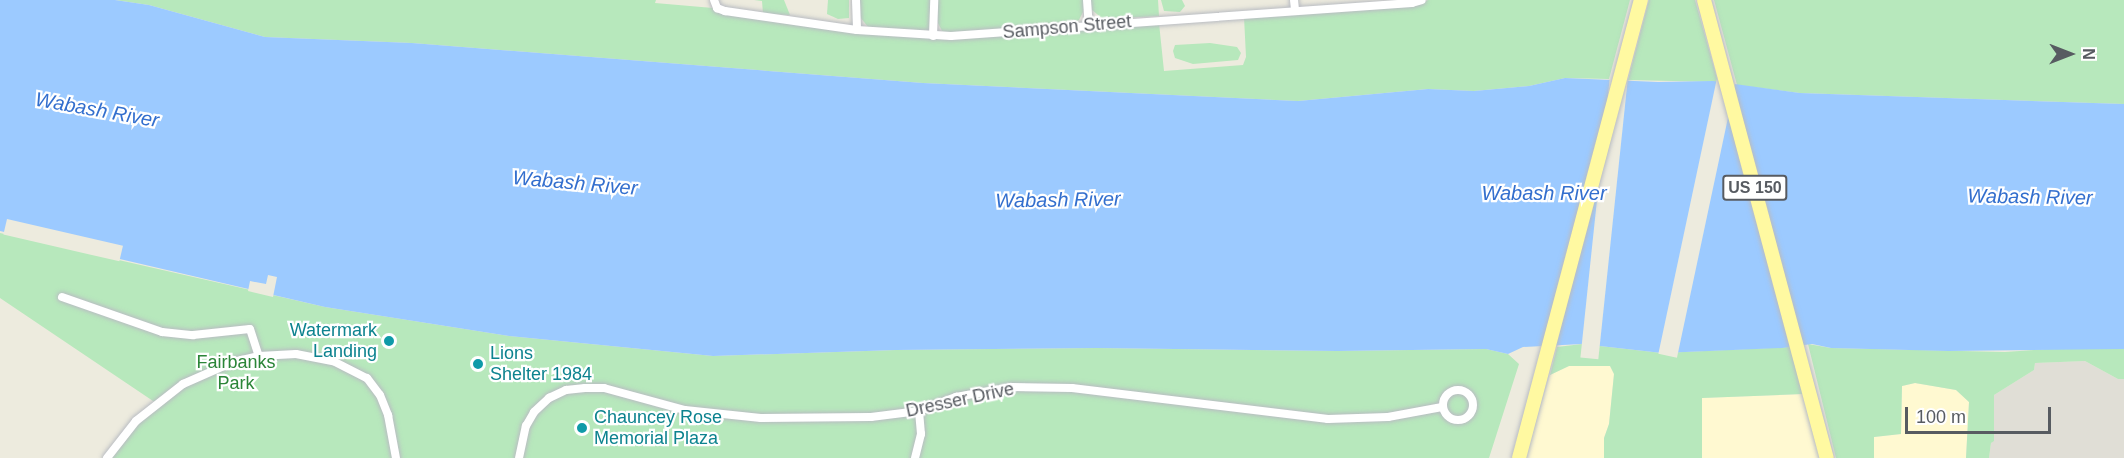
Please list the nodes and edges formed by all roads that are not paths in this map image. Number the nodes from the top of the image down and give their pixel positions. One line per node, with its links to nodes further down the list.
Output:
1 (856, 0): 11 (street)
2 (934, 0): 12 (street)
3 (1087, 0): 10 (street)
4 (1294, 0): 9 (street)
5 (1422, 0): 9 (street, Sampson Street)
6 (1641, 0): 21 (main road)
7 (1704, 0): 22 (main road, US 150)
8 (714, 2): 11 (street, Sampson Street)
9 (1295, 10): 10 (street, Sampson Street)
10 (1089, 26): 12 (street, Sampson Street)
11 (857, 30): 12 (street, Sampson Street)
12 (933, 36)
13 (62, 297): 14 (street)
14 (259, 356): 17 (street); 18 (street)
15 (1442, 408): 16 (street, Dresser Drive)
16 (919, 411): 19 (street, Dresser Drive); 20 (street)
17 (107, 458)
18 (396, 458)
19 (519, 458)
20 (915, 458)
21 (1519, 458)
22 (1827, 458)

